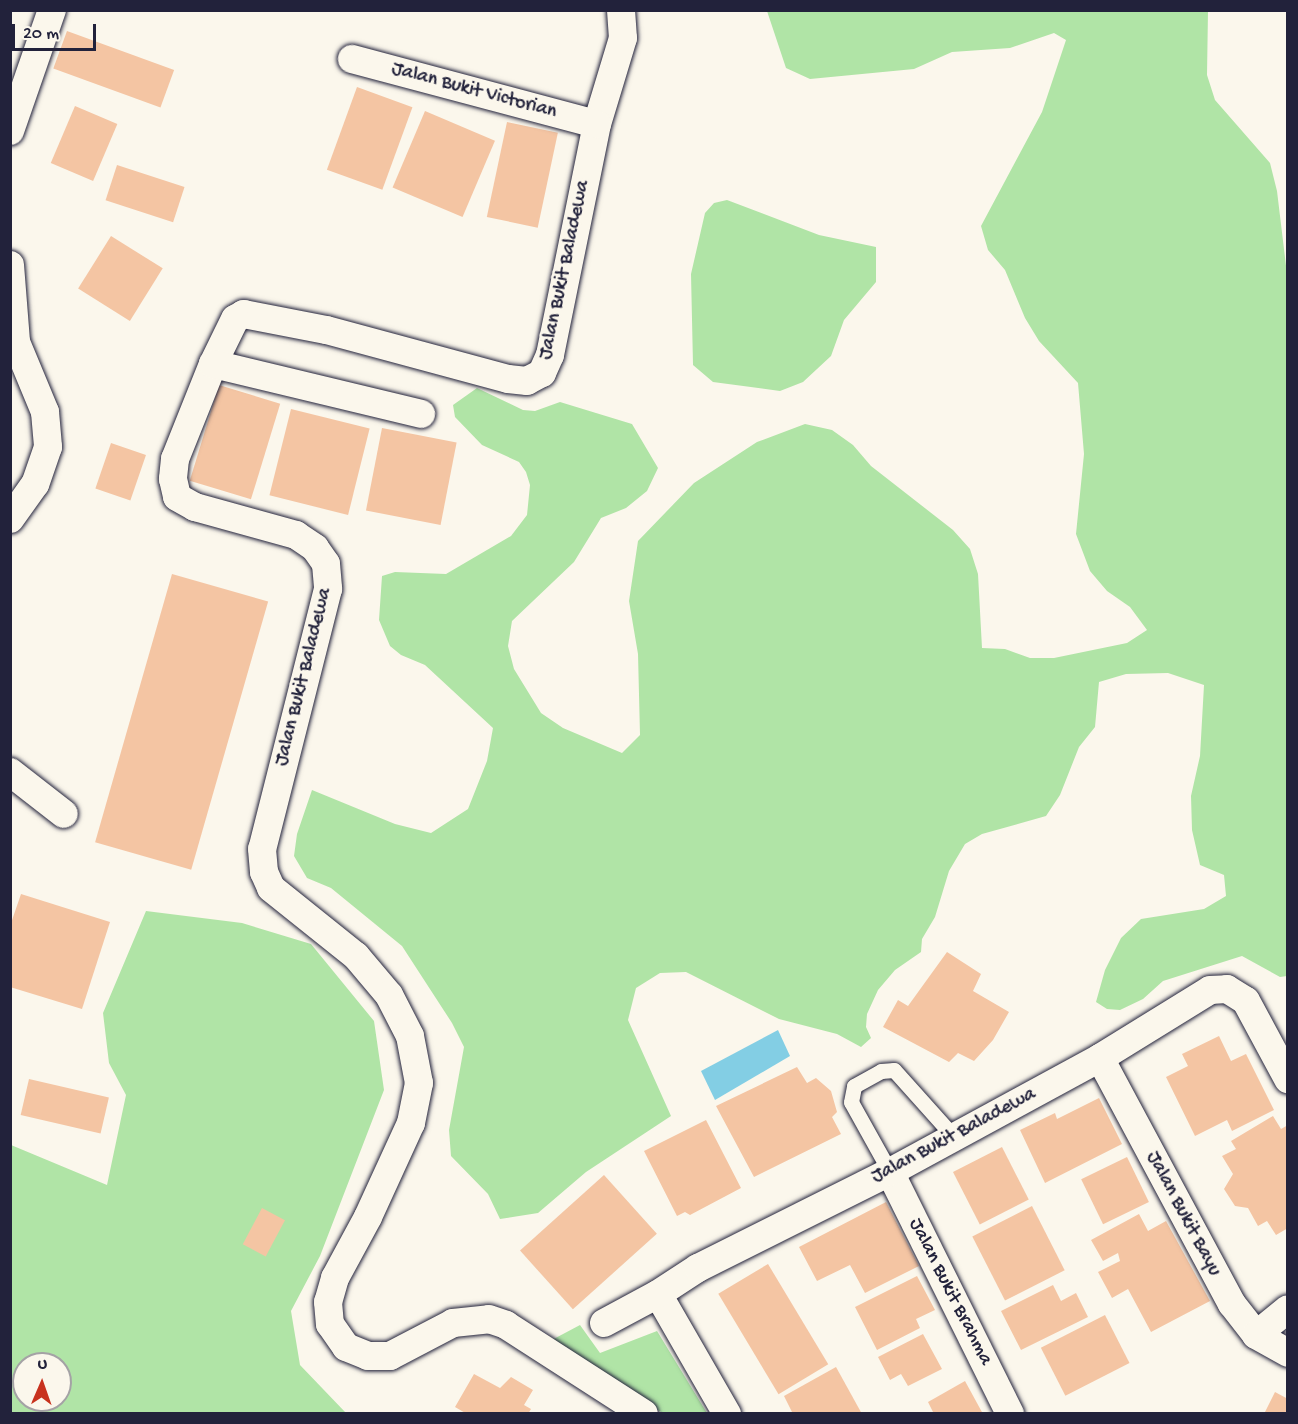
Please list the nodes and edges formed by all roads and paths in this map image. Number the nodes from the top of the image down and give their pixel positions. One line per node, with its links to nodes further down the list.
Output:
1 (52, 10): 5 (street)
2 (621, 10): 4 (street, Jalan Bukit Baladewa)
3 (352, 58): 4 (street, Jalan Bukit Victorian)
4 (597, 124): 7 (street, Jalan Bukit Baladewa)
5 (10, 131)
6 (10, 265): 9 (street)
7 (213, 364): 8 (street); 21 (street, Jalan Bukit Baladewa)
8 (421, 414)
9 (10, 519)
10 (10, 772): 11 (street)
11 (64, 814)
12 (1100, 1058): 13 (street, Jalan Bukit Baladewa); 14 (street, Jalan Bukit Baladewa); 19 (street, Jalan Bukit Bayu)
13 (1287, 1079)
14 (954, 1137): 15 (street, Jalan Bukit Baladewa); 15 (lane)
15 (890, 1172): 16 (street, Jalan Bukit Baladewa); 23 (street, Jalan Bukit Brahma)
16 (658, 1294): 18 (street, Jalan Bukit Baladewa); 22 (street)
17 (1287, 1310): 19 (street)
18 (604, 1323)
19 (1256, 1335): 20 (street, Jalan Bukit Bayu)
20 (1287, 1353)
21 (644, 1413)
22 (727, 1413)
23 (1010, 1413)

